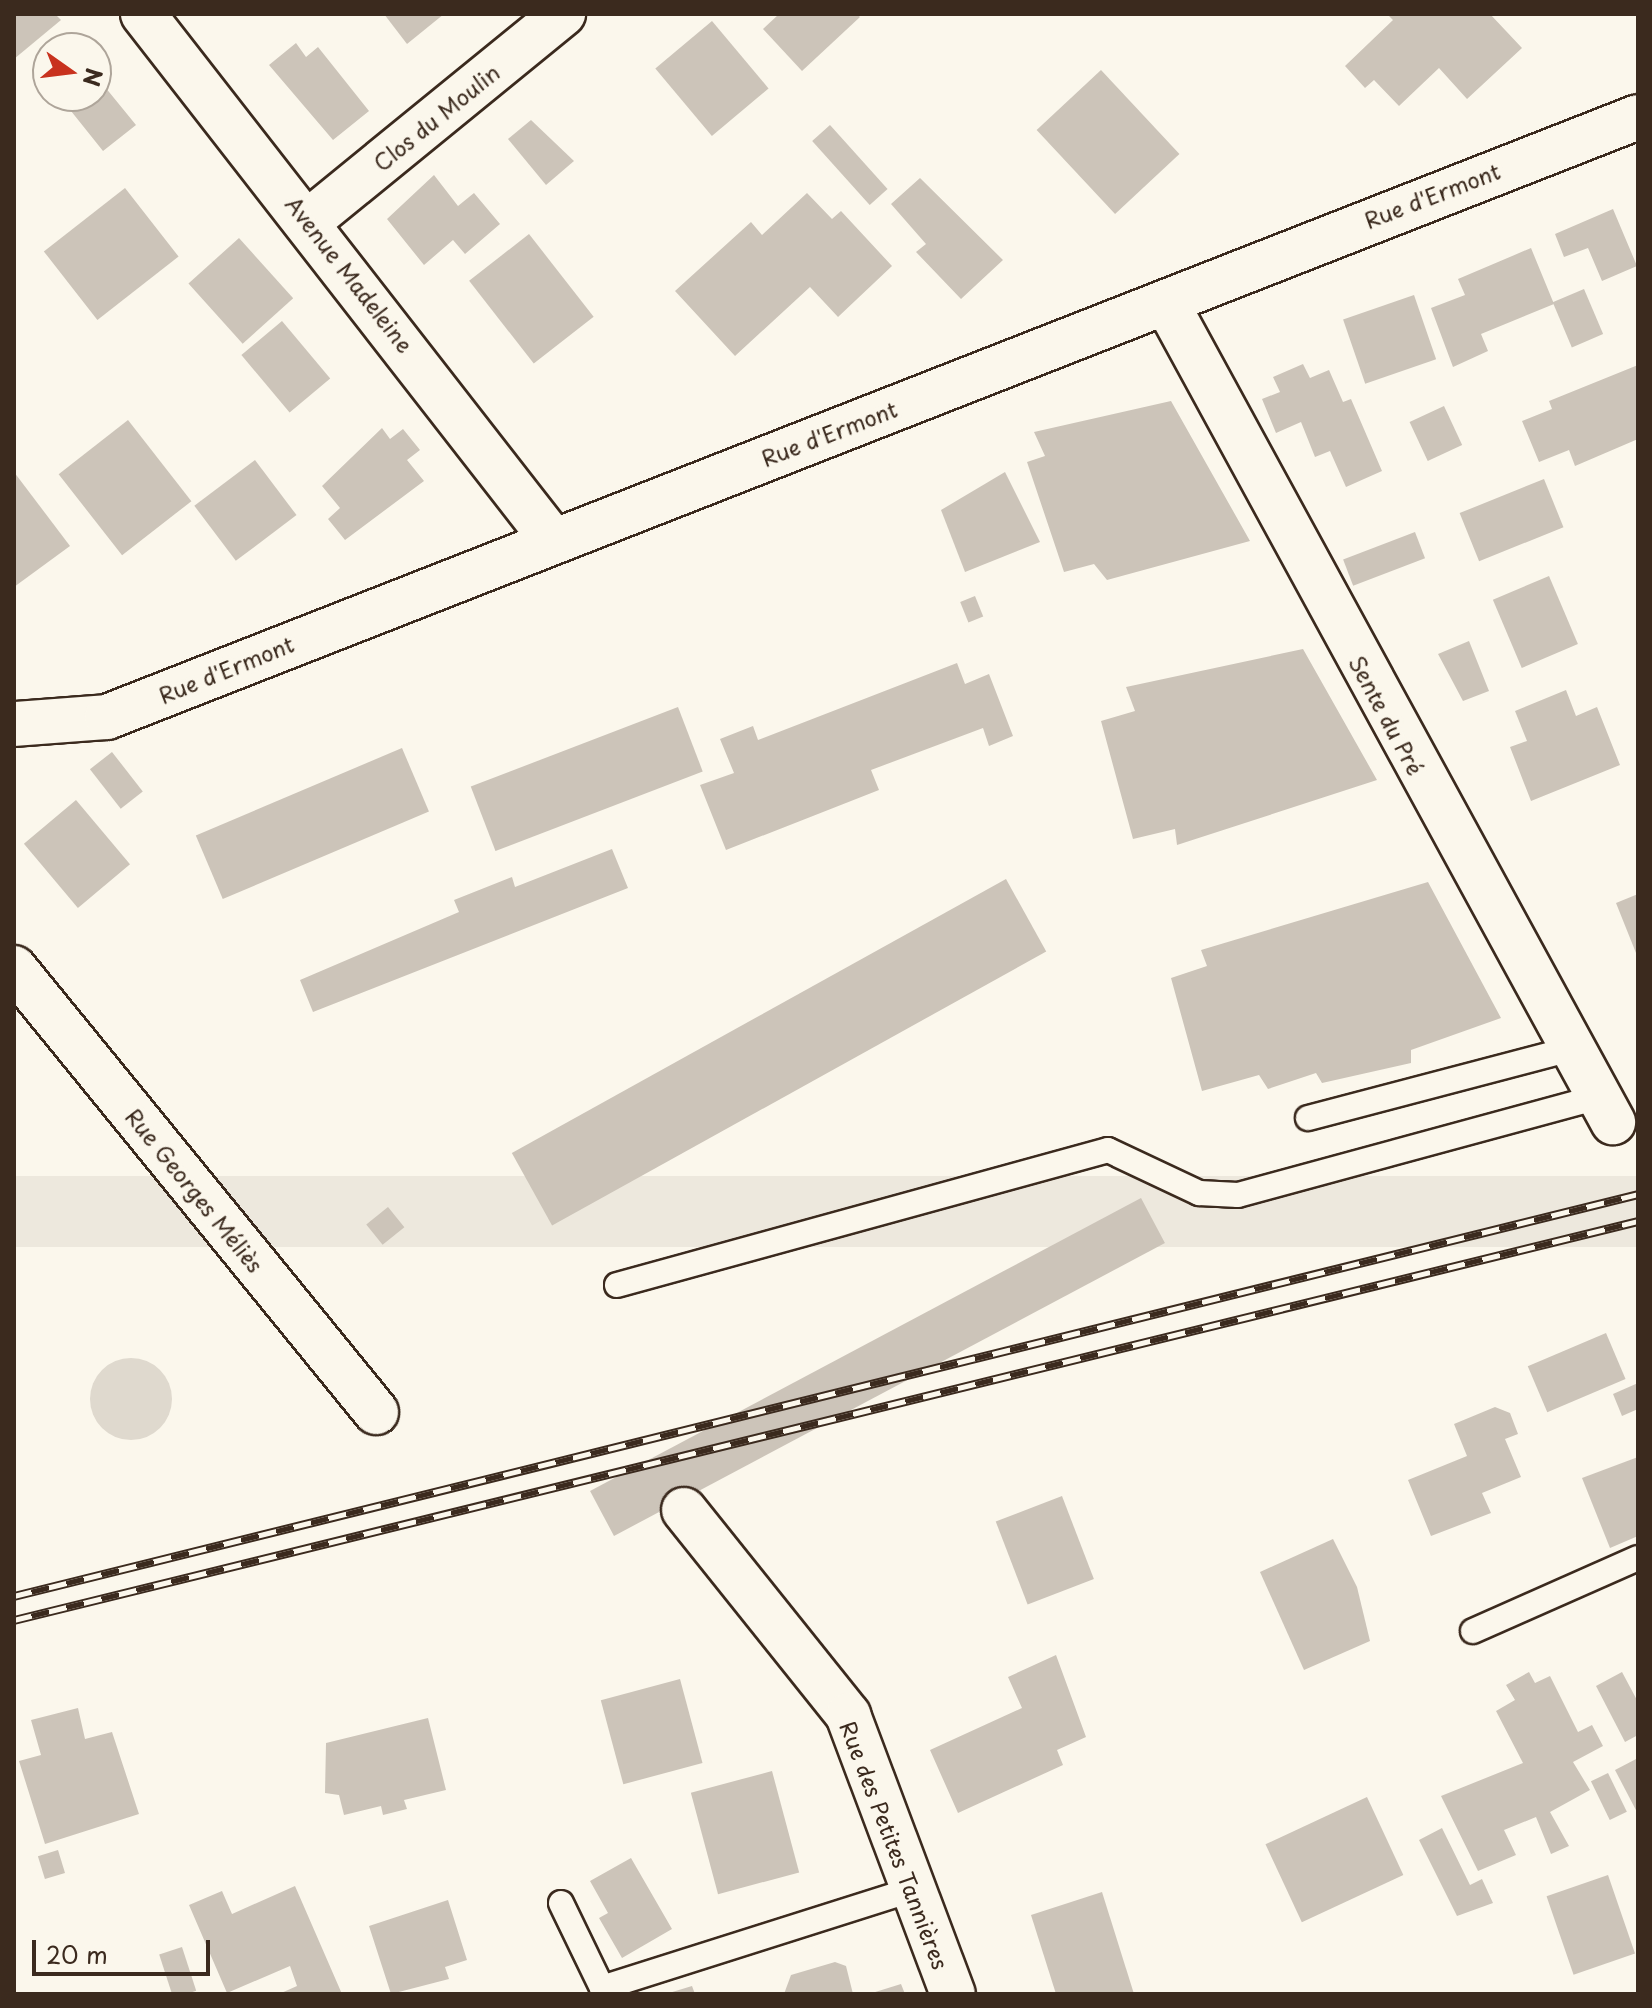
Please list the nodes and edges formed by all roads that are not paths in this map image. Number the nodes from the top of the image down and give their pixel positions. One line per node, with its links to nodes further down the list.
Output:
1 (143, 14): 4 (street, Avenue Madeleine)
2 (563, 14): 4 (street, Clos du Moulin)
3 (1638, 117): 5 (street, Rue d'Ermont)
4 (309, 221): 6 (street, Avenue Madeleine)
5 (1167, 304): 6 (street, Rue d'Ermont); 9 (street, Sente du Pré)
6 (551, 538): 7 (street, Rue d'Ermont)
7 (14, 724)
8 (14, 968): 13 (street, Rue Georges Méliès)
9 (1574, 1048): 10 (street, Sente du Pré); 11 (lane)
10 (1608, 1109): 12 (lane)
11 (1308, 1118)
12 (617, 1285)
13 (376, 1412)
14 (684, 1510): 17 (street, Rue des Petites Tannières)
15 (1638, 1558): 16 (lane)
16 (1473, 1631)
17 (915, 1889): 18 (lane); 19 (street, Rue des Petites Tannières)
18 (561, 1903)
19 (953, 1994)

